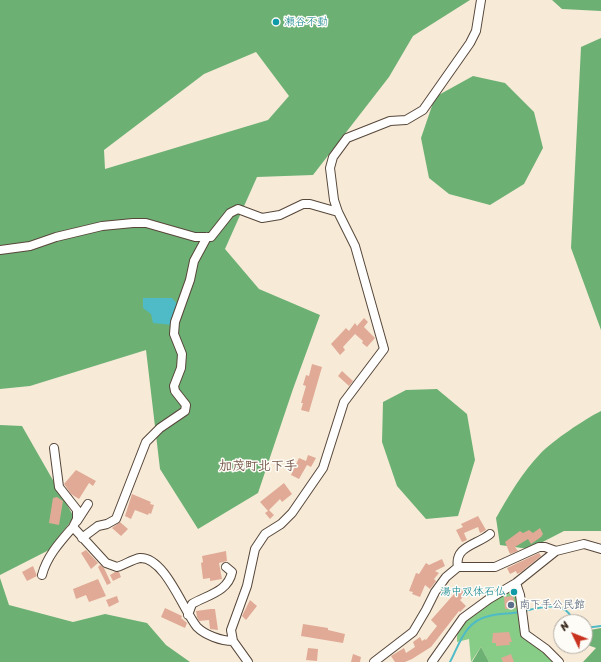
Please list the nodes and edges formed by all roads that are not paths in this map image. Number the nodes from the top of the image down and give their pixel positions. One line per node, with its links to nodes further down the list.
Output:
1 (481, 0): 2 (street)
2 (338, 212): 3 (street); 17 (street)
3 (208, 237): 4 (street); 9 (street)
4 (0, 250)
5 (54, 448): 7 (street)
6 (88, 504): 7 (street)
7 (73, 527): 9 (street); 14 (street)
8 (490, 534): 13 (street)
9 (82, 538): 16 (street)
10 (601, 549): 11 (street)
11 (556, 551): 13 (street); 15 (street)
12 (226, 567): 16 (street)
13 (458, 567): 19 (street)
14 (42, 575)
15 (516, 583): 20 (street); 21 (street)
16 (188, 615): 17 (street)
17 (233, 641): 18 (street)
18 (248, 662)
19 (374, 662)
20 (432, 662)
21 (559, 662)

